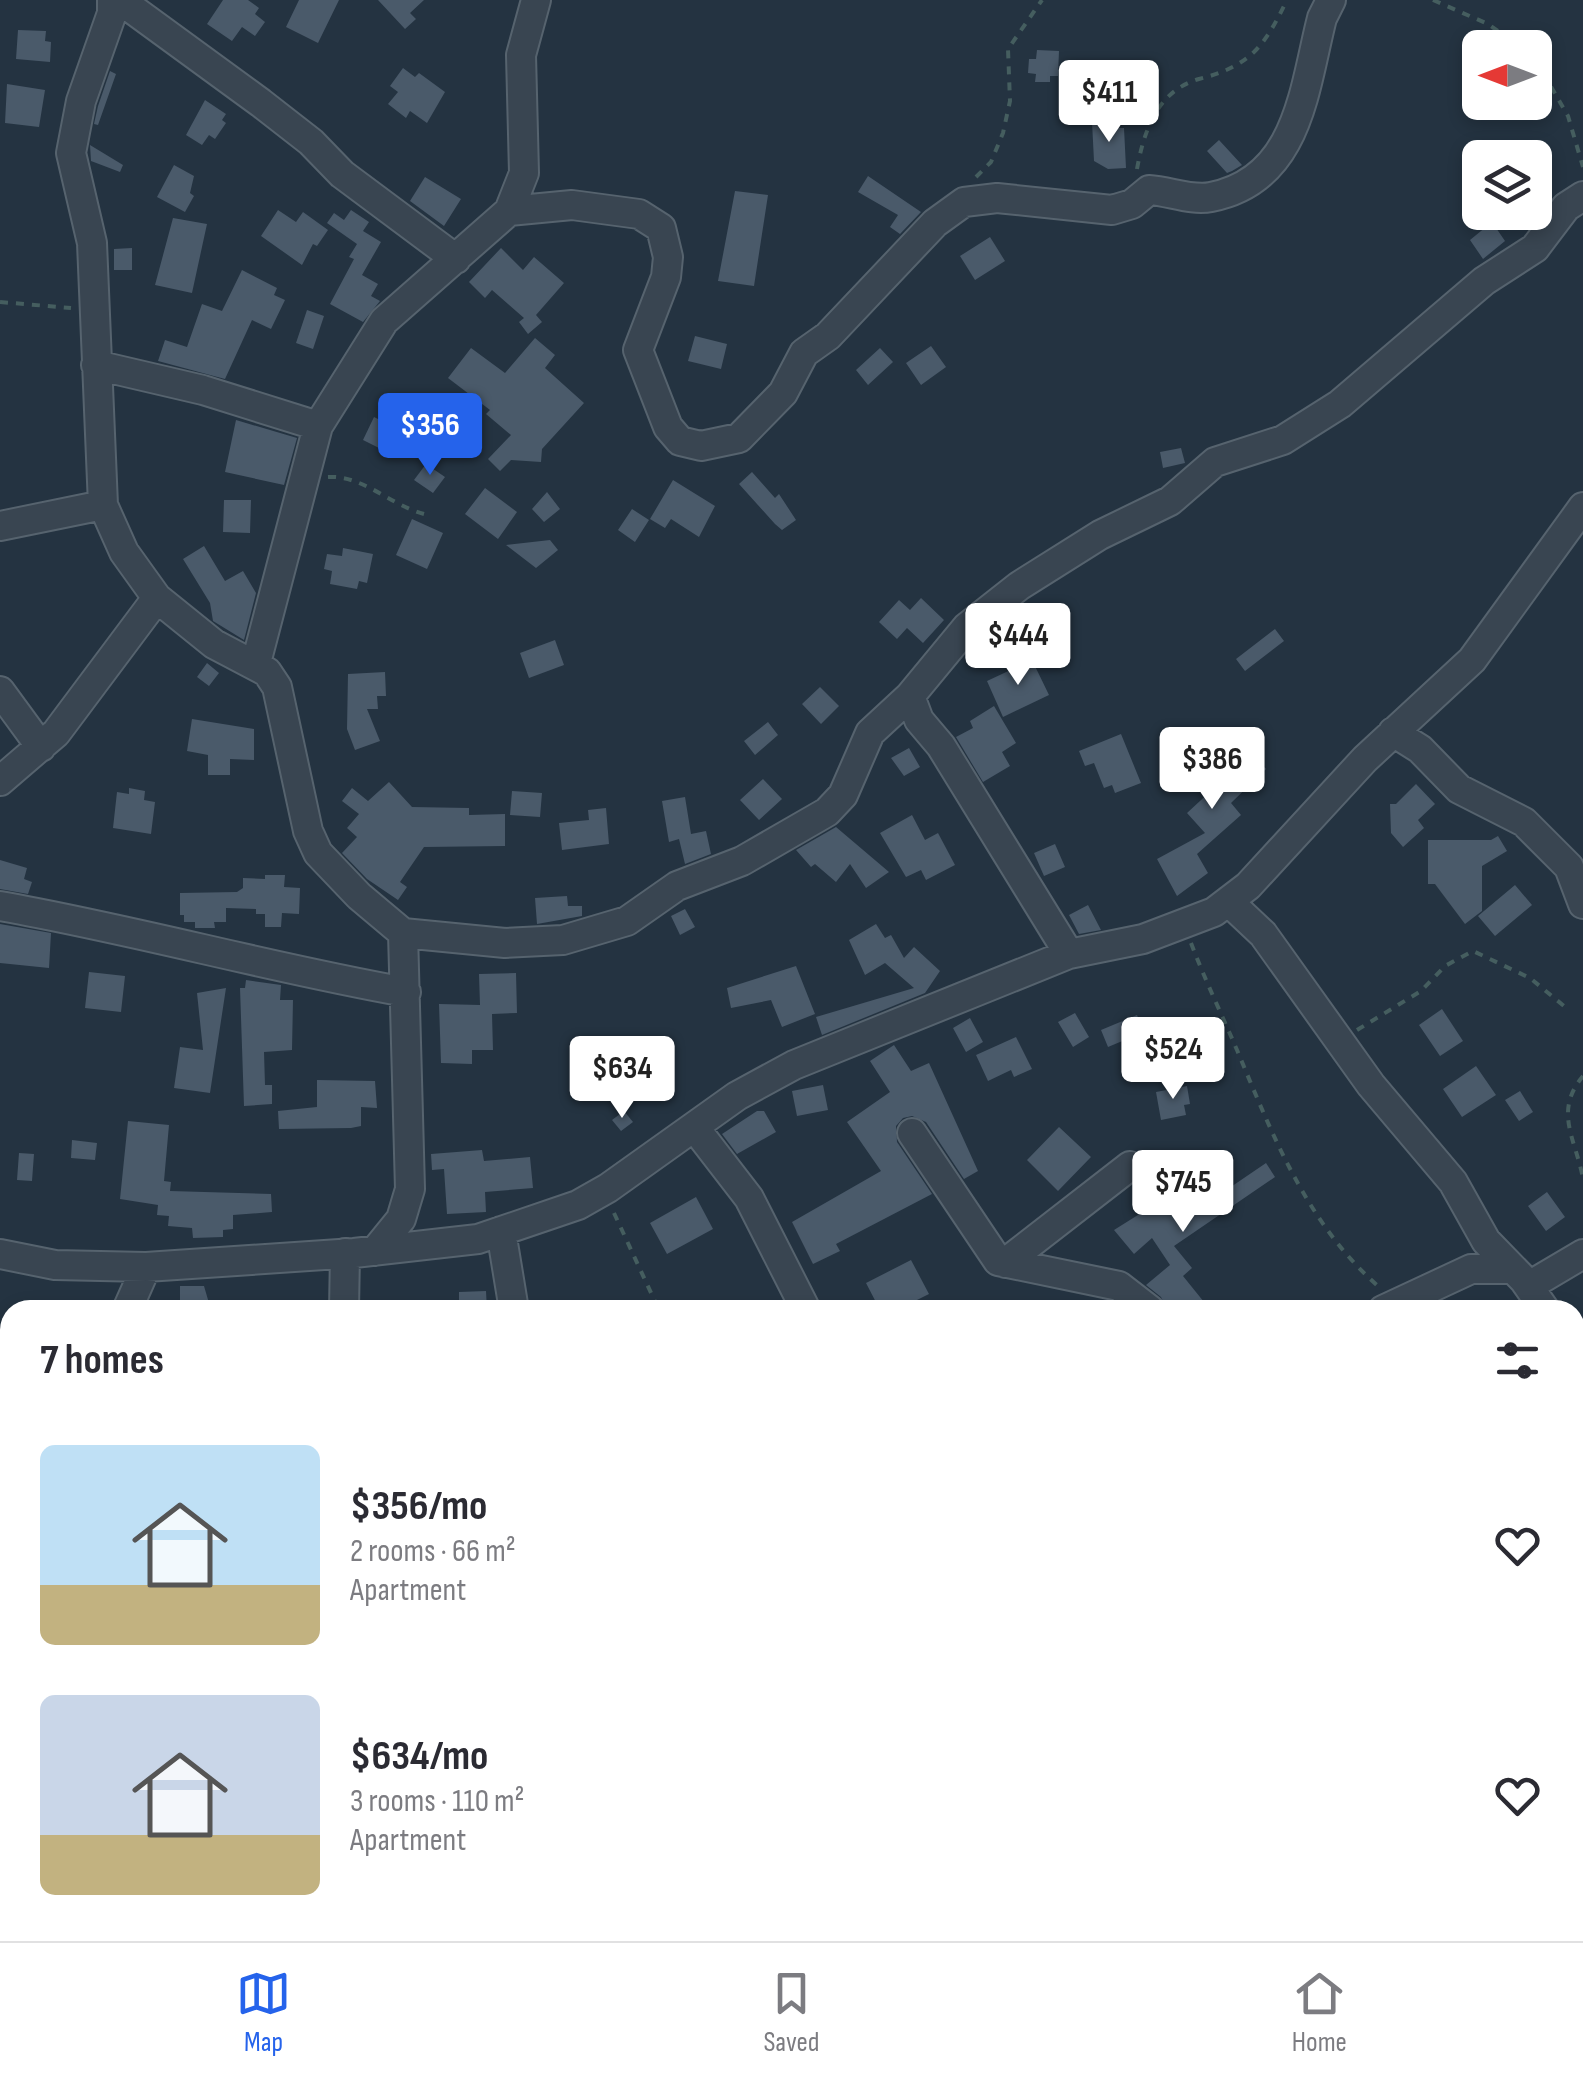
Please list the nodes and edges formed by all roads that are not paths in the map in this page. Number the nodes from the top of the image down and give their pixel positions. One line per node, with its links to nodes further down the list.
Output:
1 (112, 0): 8 (street)
2 (120, 0): 7 (street)
3 (536, 0): 6 (street)
4 (1332, 0): 6 (street)
5 (1583, 196): 16 (street)
6 (508, 211): 7 (street)
7 (456, 260): 9 (street)
8 (96, 365): 9 (street); 10 (street)
9 (318, 426): 14 (street)
10 (104, 505): 12 (street); 13 (street)
11 (1583, 506): 17 (street)
12 (0, 526)
13 (157, 598): 14 (street); 18 (street)
14 (256, 662): 23 (street)
15 (0, 691): 18 (street)
16 (910, 696): 23 (street); 24 (street)
17 (1393, 732): 20 (street); 21 (street)
18 (41, 747): 19 (street)
19 (0, 780)
20 (1229, 902): 24 (street); 36 (street)
21 (1583, 904)
22 (0, 906): 25 (street)
23 (403, 933): 25 (street)
24 (1069, 954): 26 (street)
25 (406, 992): 30 (street)
26 (696, 1128): 29 (street); 40 (street)
27 (912, 1133): 34 (street)
28 (1130, 1166): 34 (street)
29 (502, 1231): 30 (street); 39 (street)
30 (375, 1251): 32 (street)
31 (0, 1254): 35 (street)
32 (346, 1254): 35 (street); 38 (street)
33 (1583, 1254): 36 (street)
34 (1005, 1264): 41 (street)
35 (146, 1267): 37 (street)
36 (1519, 1278): 42 (street); 43 (street)
37 (132, 1300)
38 (344, 1300)
39 (512, 1300)
40 (801, 1300)
41 (1137, 1300)
42 (1405, 1300)
43 (1536, 1300)

